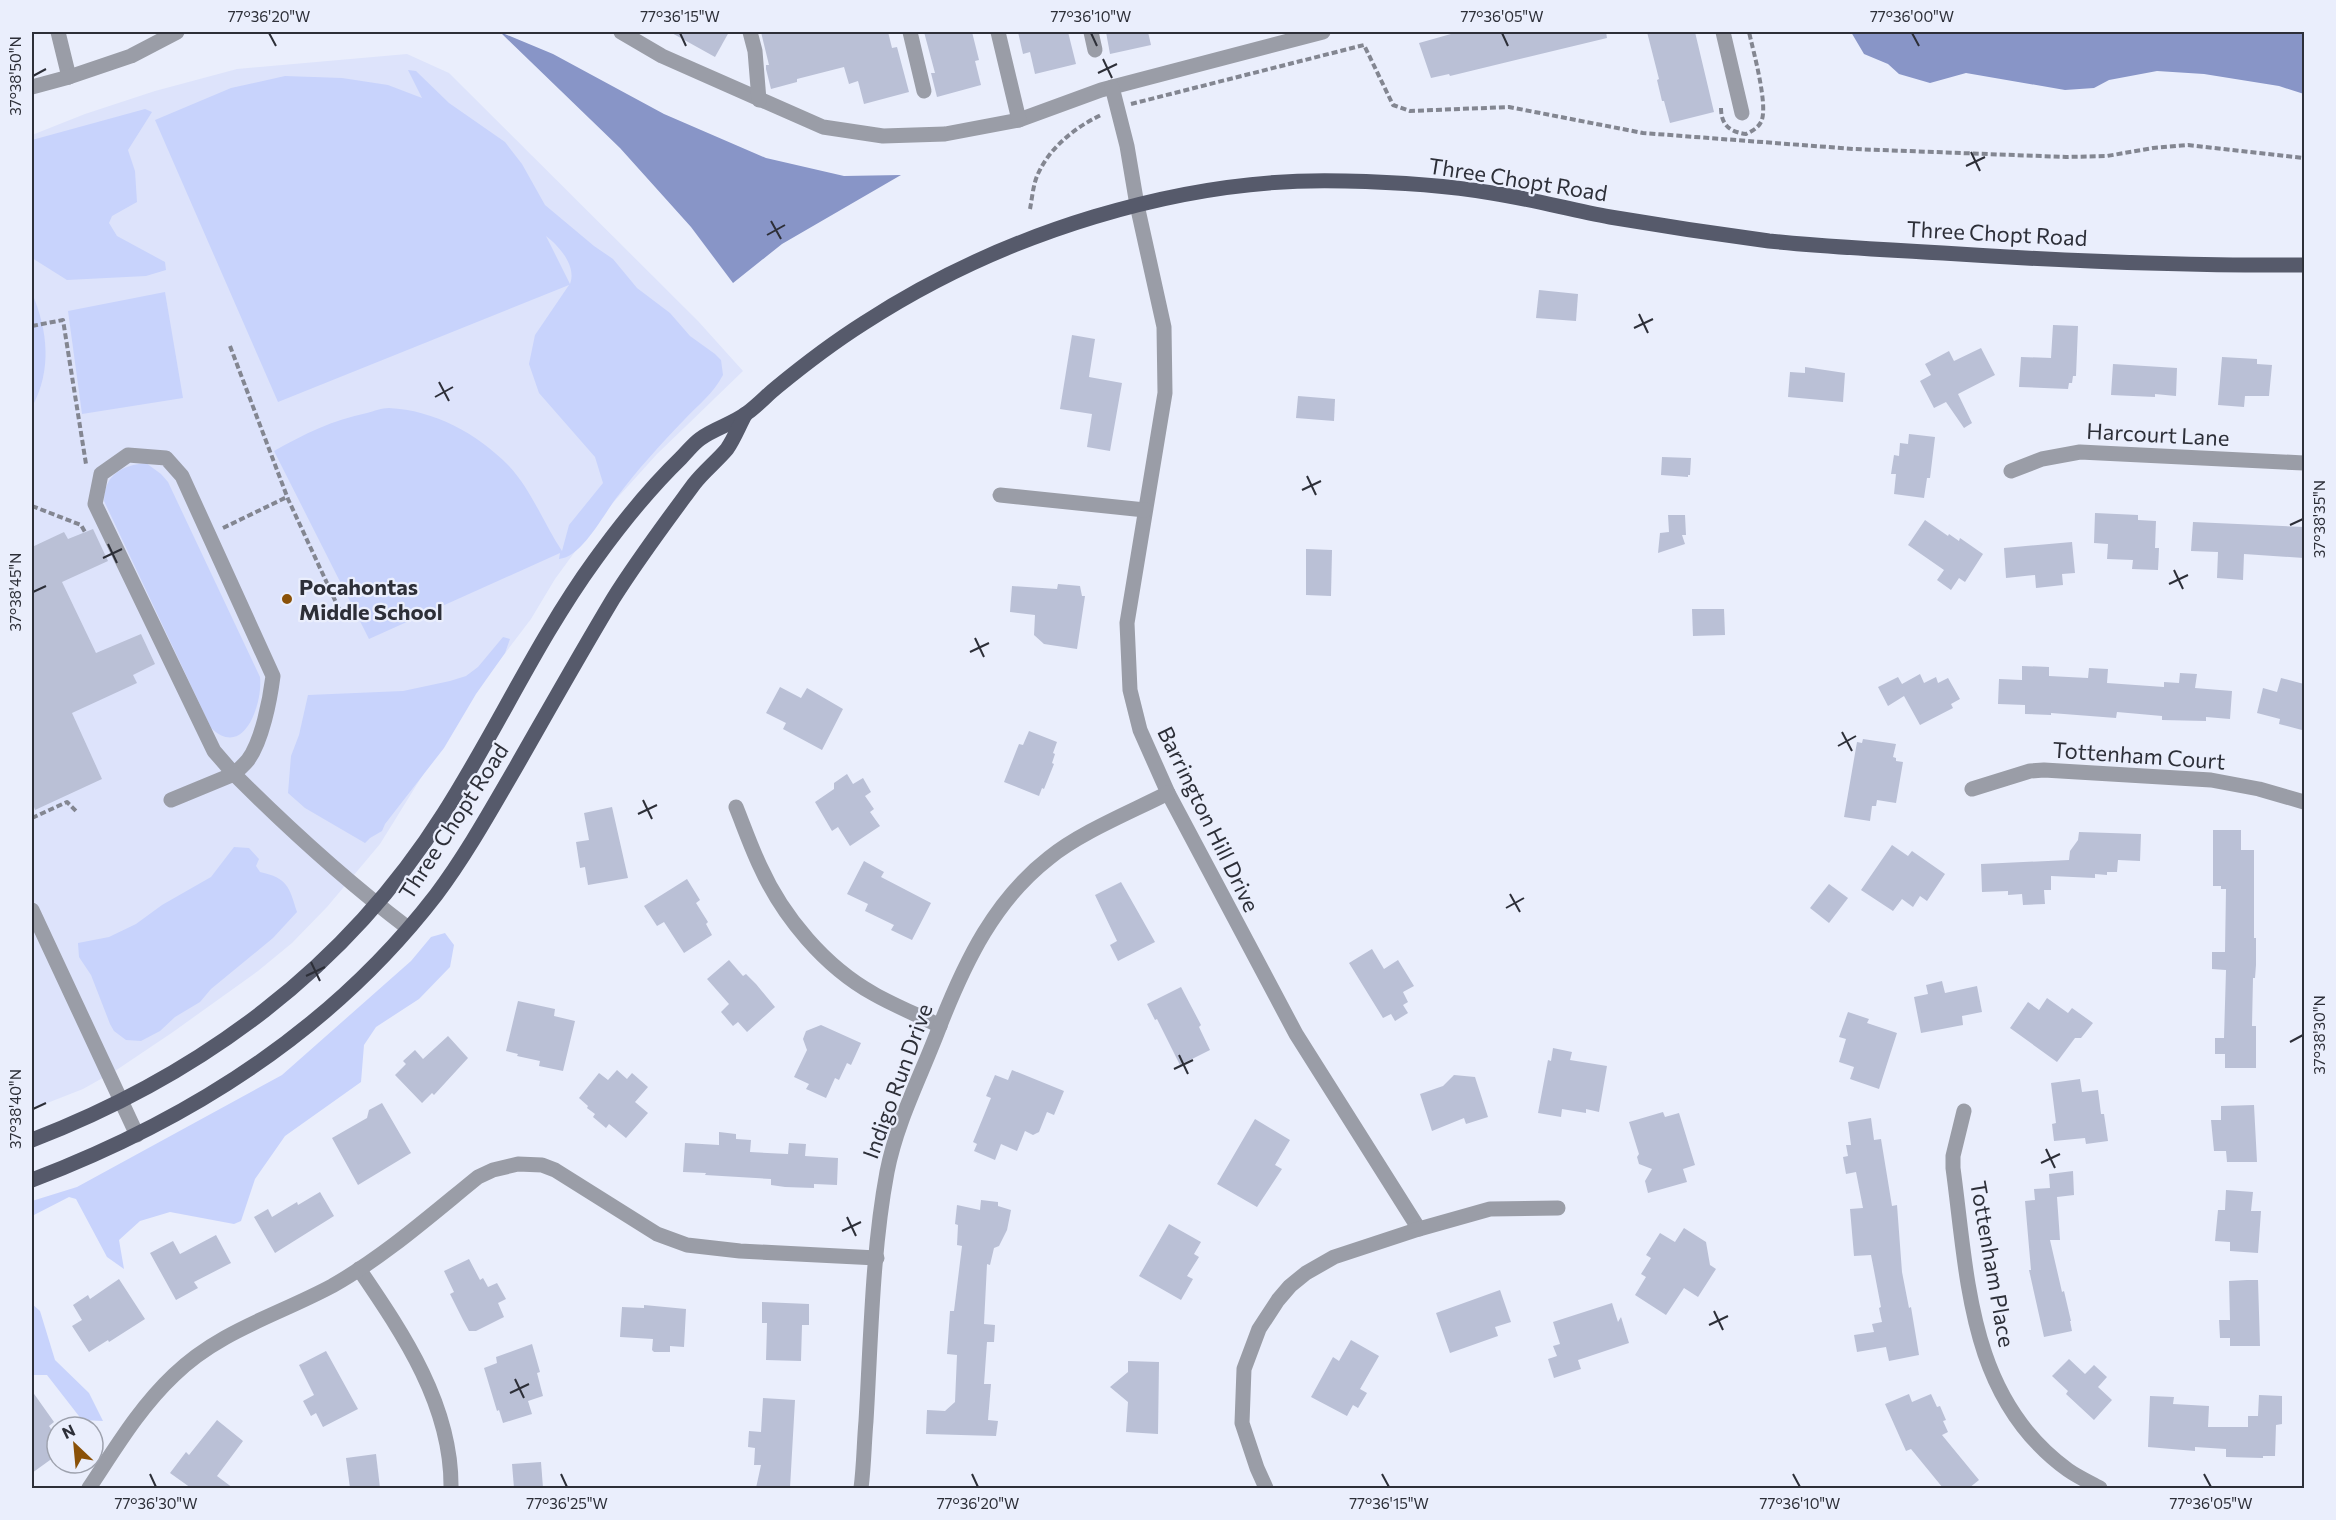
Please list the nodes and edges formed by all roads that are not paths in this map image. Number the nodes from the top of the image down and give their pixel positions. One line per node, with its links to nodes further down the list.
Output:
1 (58, 32): 11 (street)
2 (177, 32): 11 (street)
3 (621, 32): 15 (street)
4 (750, 32): 15 (street)
5 (910, 32): 14 (street)
6 (998, 32): 17 (street)
7 (1091, 32): 10 (street)
8 (1323, 32): 13 (street)
9 (1723, 32): 16 (street)
10 (1095, 50)
11 (69, 77): 12 (street)
12 (32, 87)
13 (1112, 87): 17 (street); 18 (street, Barrington Hill Drive)
14 (924, 91)
15 (759, 100): 17 (street)
16 (1742, 113)
17 (1019, 120)
18 (1137, 205): 19 (main road, Three Chopt Road); 20 (main road, Three Chopt Road); 24 (street, Barrington Hill Drive)
19 (2304, 265)
20 (745, 415): 31 (main road, Three Chopt Road); 33 (main road, Three Chopt Road)
21 (2304, 464): 22 (street, Harcourt Lane)
22 (2011, 471)
23 (1000, 495): 24 (street)
24 (1145, 510): 27 (street, Barrington Hill Drive)
25 (234, 774): 25 (street); 28 (street); 31 (street)
26 (1972, 789): 29 (street, Tottenham Court)
27 (1168, 793): 34 (street, Indigo Run Drive); 41 (street, Barrington Hill Drive)
28 (171, 801)
29 (2304, 802)
30 (736, 807): 34 (street)
31 (377, 905): 33 (street); 35 (main road, Three Chopt Road)
32 (32, 909): 35 (street)
33 (408, 928): 37 (main road, Three Chopt Road)
34 (940, 1026): 42 (street, Indigo Run Drive)
35 (121, 1102): 37 (street); 38 (main road, Three Chopt Road)
36 (1964, 1110): 48 (street, Tottenham Place)
37 (136, 1135): 39 (main road, Three Chopt Road)
38 (32, 1140)
39 (32, 1180)
40 (1558, 1209): 41 (street)
41 (1419, 1229): 47 (street)
42 (877, 1258): 43 (street); 46 (street, Indigo Run Drive)
43 (359, 1269): 44 (street); 45 (street)
44 (90, 1488)
45 (451, 1488)
46 (861, 1488)
47 (1266, 1488)
48 (2100, 1488)

